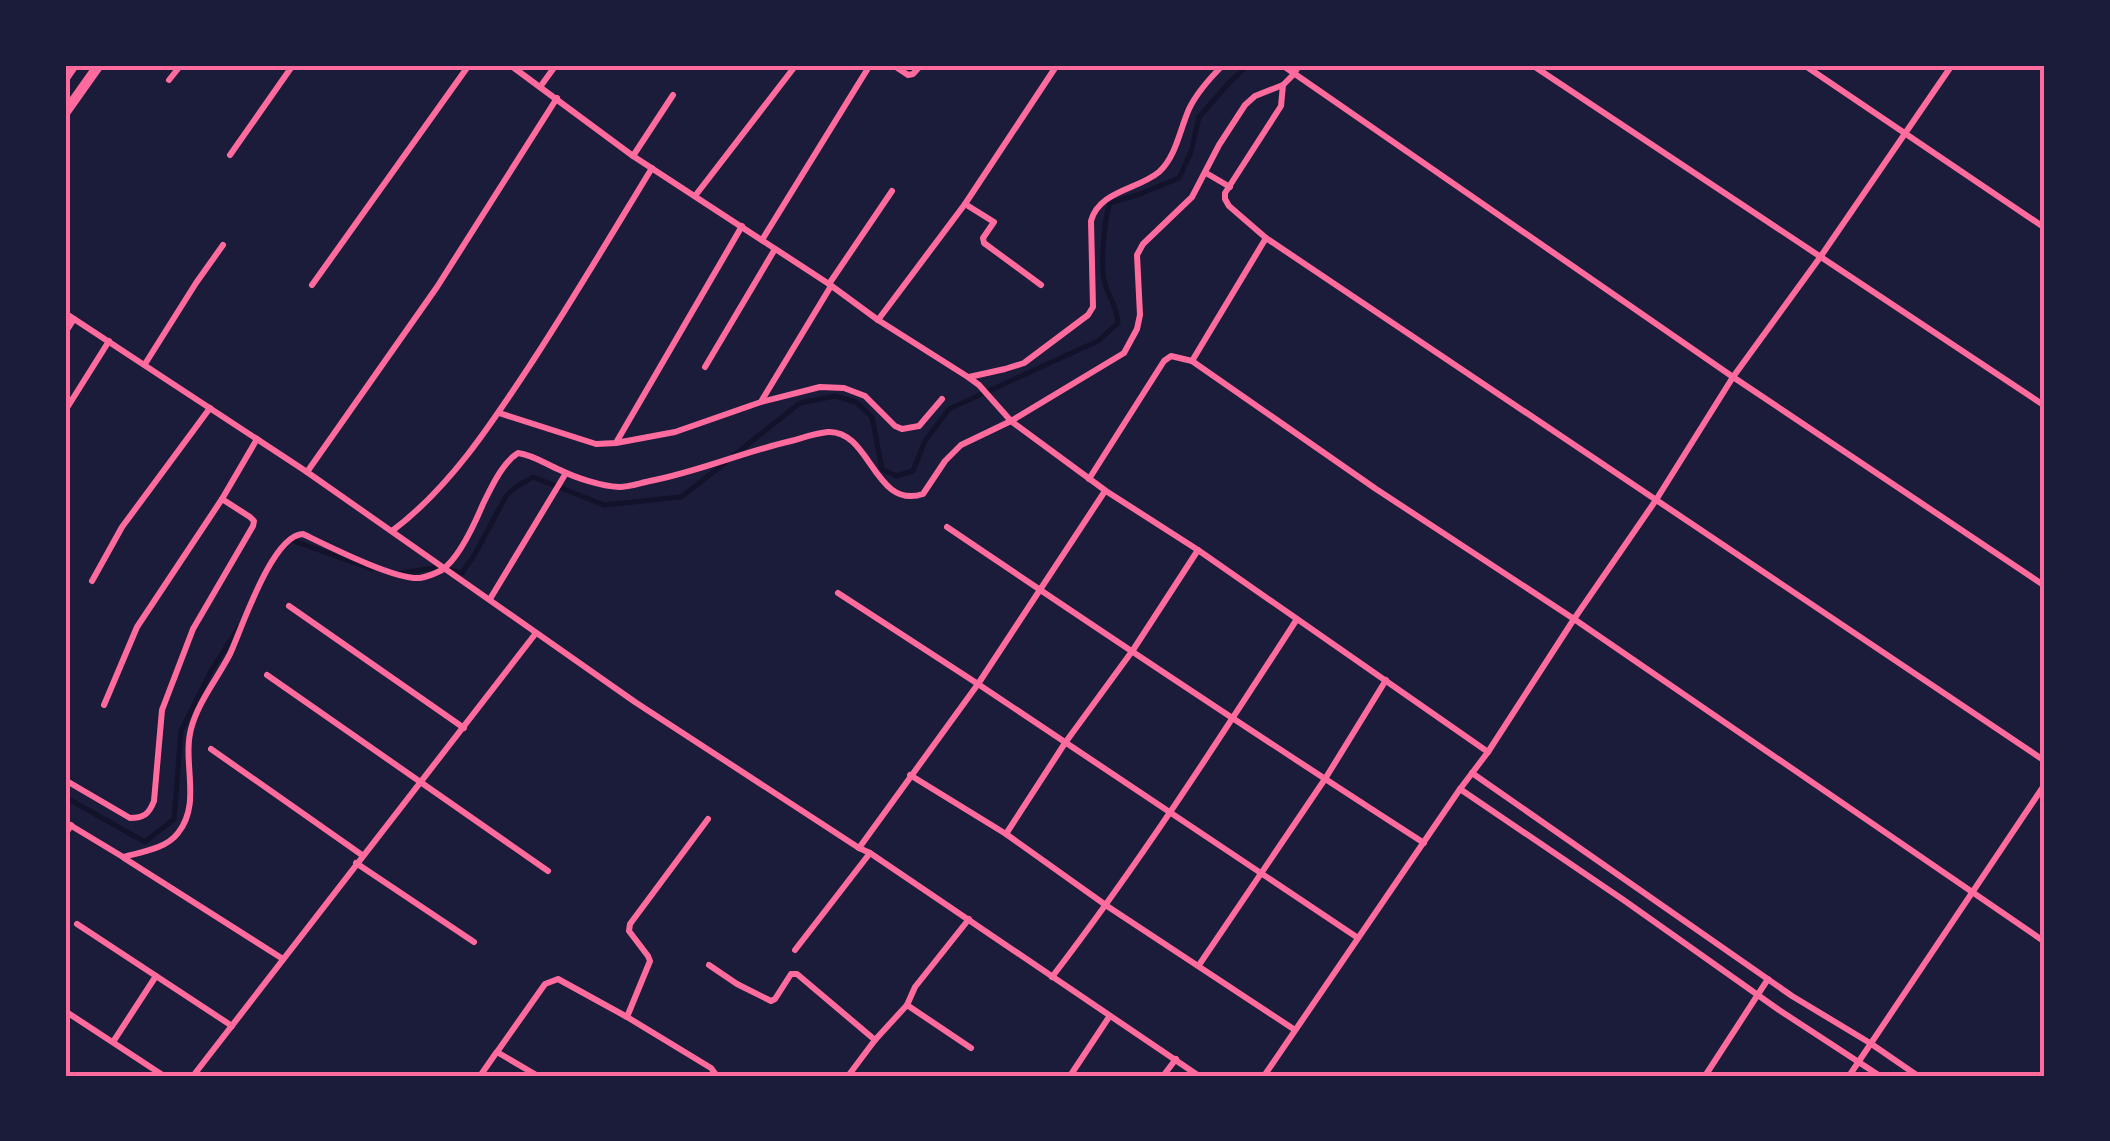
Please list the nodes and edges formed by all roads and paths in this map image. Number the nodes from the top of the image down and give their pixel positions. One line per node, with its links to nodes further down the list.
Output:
1 (74, 65): 20 (main road)
2 (99, 65): 26 (main road)
3 (180, 65): 21 (street)
4 (293, 65): 28 (street)
5 (469, 65): 45 (street)
6 (510, 65): 23 (street)
7 (556, 65): 23 (street)
8 (796, 65): 34 (street)
9 (870, 65): 39 (street)
10 (893, 65): 11 (street)
11 (921, 65)
12 (1057, 65): 35 (street)
13 (1222, 65): 54 (street)
14 (1282, 65): 19 (street)
15 (1299, 65): 19 (street)
16 (1532, 65): 42 (street)
17 (1804, 65): 27 (street)
18 (1952, 65): 27 (street)
19 (1294, 74): 22 (street); 55 (street)
20 (65, 78)
21 (169, 80)
22 (1283, 85): 31 (street); 32 (street)
23 (540, 87): 25 (street)
24 (672, 95): 29 (street)
25 (558, 98): 29 (street); 65 (street)
26 (65, 113)
27 (1906, 134): 37 (street); 42 (street)
28 (230, 155)
29 (633, 156): 30 (street)
30 (652, 168): 34 (street); 61 (street)
31 (1206, 173): 32 (street); 62 (street)
32 (1230, 188): 38 (street)
33 (892, 191): 44 (street)
34 (696, 196): 36 (street)
35 (965, 204): 43 (street); 48 (street)
36 (742, 226): 39 (street); 64 (street)
37 (2045, 228)
38 (1266, 238): 51 (street); 70 (street)
39 (762, 240): 41 (street)
40 (223, 245): 52 (street)
41 (775, 249): 44 (street); 53 (street)
42 (1821, 256): 55 (street); 58 (street)
43 (1041, 284)
44 (830, 285): 48 (street); 57 (street)
45 (312, 286)
46 (65, 313): 47 (street)
47 (74, 319): 49 (street); 50 (street)
48 (878, 320): 54 (street)
49 (65, 333)
50 (109, 341): 52 (street); 60 (street)
51 (1192, 360): 67 (street); 81 (street)
52 (144, 364): 59 (street)
53 (704, 368)
54 (968, 377): 62 (street)
55 (1734, 377): 70 (street); 76 (street)
56 (942, 400): 57 (street)
57 (761, 402): 64 (street)
58 (2045, 406)
59 (210, 408): 63 (street); 75 (street)
60 (65, 411)
61 (499, 413): 64 (street); 72 (street)
62 (1010, 421): 66 (street); 67 (street)
63 (257, 439): 65 (street); 69 (street)
64 (616, 443)
65 (308, 472): 72 (street)
66 (566, 473): 74 (street); 79 (street)
67 (1089, 479): 68 (street)
68 (1106, 491): 73 (street); 77 (street)
69 (222, 499): 88 (street); 98 (street)
70 (1656, 500): 81 (street); 94 (street)
71 (947, 527): 77 (street)
72 (392, 532): 74 (street)
73 (1198, 550): 82 (street); 84 (street)
74 (442, 566): 79 (street); 112 (street)
75 (92, 581)
76 (2045, 586)
77 (1041, 590): 84 (street); 87 (street)
78 (838, 594): 87 (street)
79 (490, 599): 83 (street)
80 (289, 606): 90 (street)
81 (1574, 619): 93 (street); 118 (street)
82 (1297, 620): 86 (street); 89 (street)
83 (536, 633): 90 (street); 109 (street)
84 (1133, 650): 89 (street); 91 (street)
85 (266, 675): 99 (street)
86 (1386, 680): 93 (street); 97 (street)
87 (978, 684): 91 (street); 96 (street)
88 (104, 705)
89 (1232, 720): 97 (street); 102 (street)
90 (464, 728): 99 (street)
91 (1065, 742): 102 (street); 105 (street)
92 (210, 749): 111 (street)
93 (1488, 752): 95 (street)
94 (2045, 761)
95 (1472, 773): 101 (street); 108 (street)
96 (910, 775): 105 (street); 109 (street)
97 (1325, 779): 107 (street); 116 (street)
98 (65, 780)
99 (420, 782): 111 (street); 115 (street)
100 (2045, 784): 118 (street)
101 (1460, 789): 107 (street); 113 (street)
102 (1171, 814): 116 (street); 120 (street)
103 (708, 819): 137 (street)
104 (68, 823): 106 (street); 112 (street)
105 (1006, 834): 120 (street)
106 (65, 835)
107 (1424, 843): 123 (street)
108 (1572, 844): 113 (street); 117 (street)
109 (859, 848): 110 (street)
110 (870, 853): 121 (street); 126 (street)
111 (362, 854): 114 (street)
112 (123, 857): 127 (street)
113 (1564, 860): 119 (street)
114 (356, 863): 124 (street); 127 (street)
115 (548, 871)
116 (1260, 874): 123 (street); 129 (street)
117 (1636, 886): 119 (street); 132 (street)
118 (1972, 894): 125 (street); 142 (street)
119 (1626, 901): 133 (street)
120 (1106, 906): 129 (street); 131 (street)
121 (969, 919): 131 (street); 134 (street)
122 (76, 924): 130 (street)
123 (1358, 938): 139 (street)
124 (474, 942)
125 (2045, 942)
126 (795, 950)
127 (282, 959): 138 (street)
128 (709, 965): 140 (street)
129 (1199, 965): 139 (street)
130 (156, 976): 138 (street); 141 (street)
131 (1052, 977): 136 (street)
132 (1768, 979): 133 (street); 142 (street)
133 (1758, 994): 146 (street); 157 (street)
134 (907, 1005): 140 (street); 143 (street)
135 (65, 1010): 141 (street)
136 (1109, 1016): 145 (street); 153 (street)
137 (627, 1017): 144 (street); 151 (street)
138 (232, 1026): 148 (street)
139 (1295, 1030): 156 (street)
140 (876, 1040): 152 (street)
141 (113, 1042): 147 (street)
142 (1870, 1043): 146 (street); 160 (street)
143 (971, 1048)
144 (497, 1052): 149 (street); 150 (street)
145 (1176, 1059): 154 (street); 155 (street)
146 (1858, 1062): 158 (street); 159 (street)
147 (164, 1076)
148 (193, 1076)
149 (480, 1076)
150 (538, 1076)
151 (717, 1076)
152 (848, 1076)
153 (1070, 1076)
154 (1163, 1076)
155 (1199, 1076)
156 (1264, 1076)
157 (1705, 1076)
158 (1849, 1076)
159 (1880, 1076)
160 (1918, 1076)

